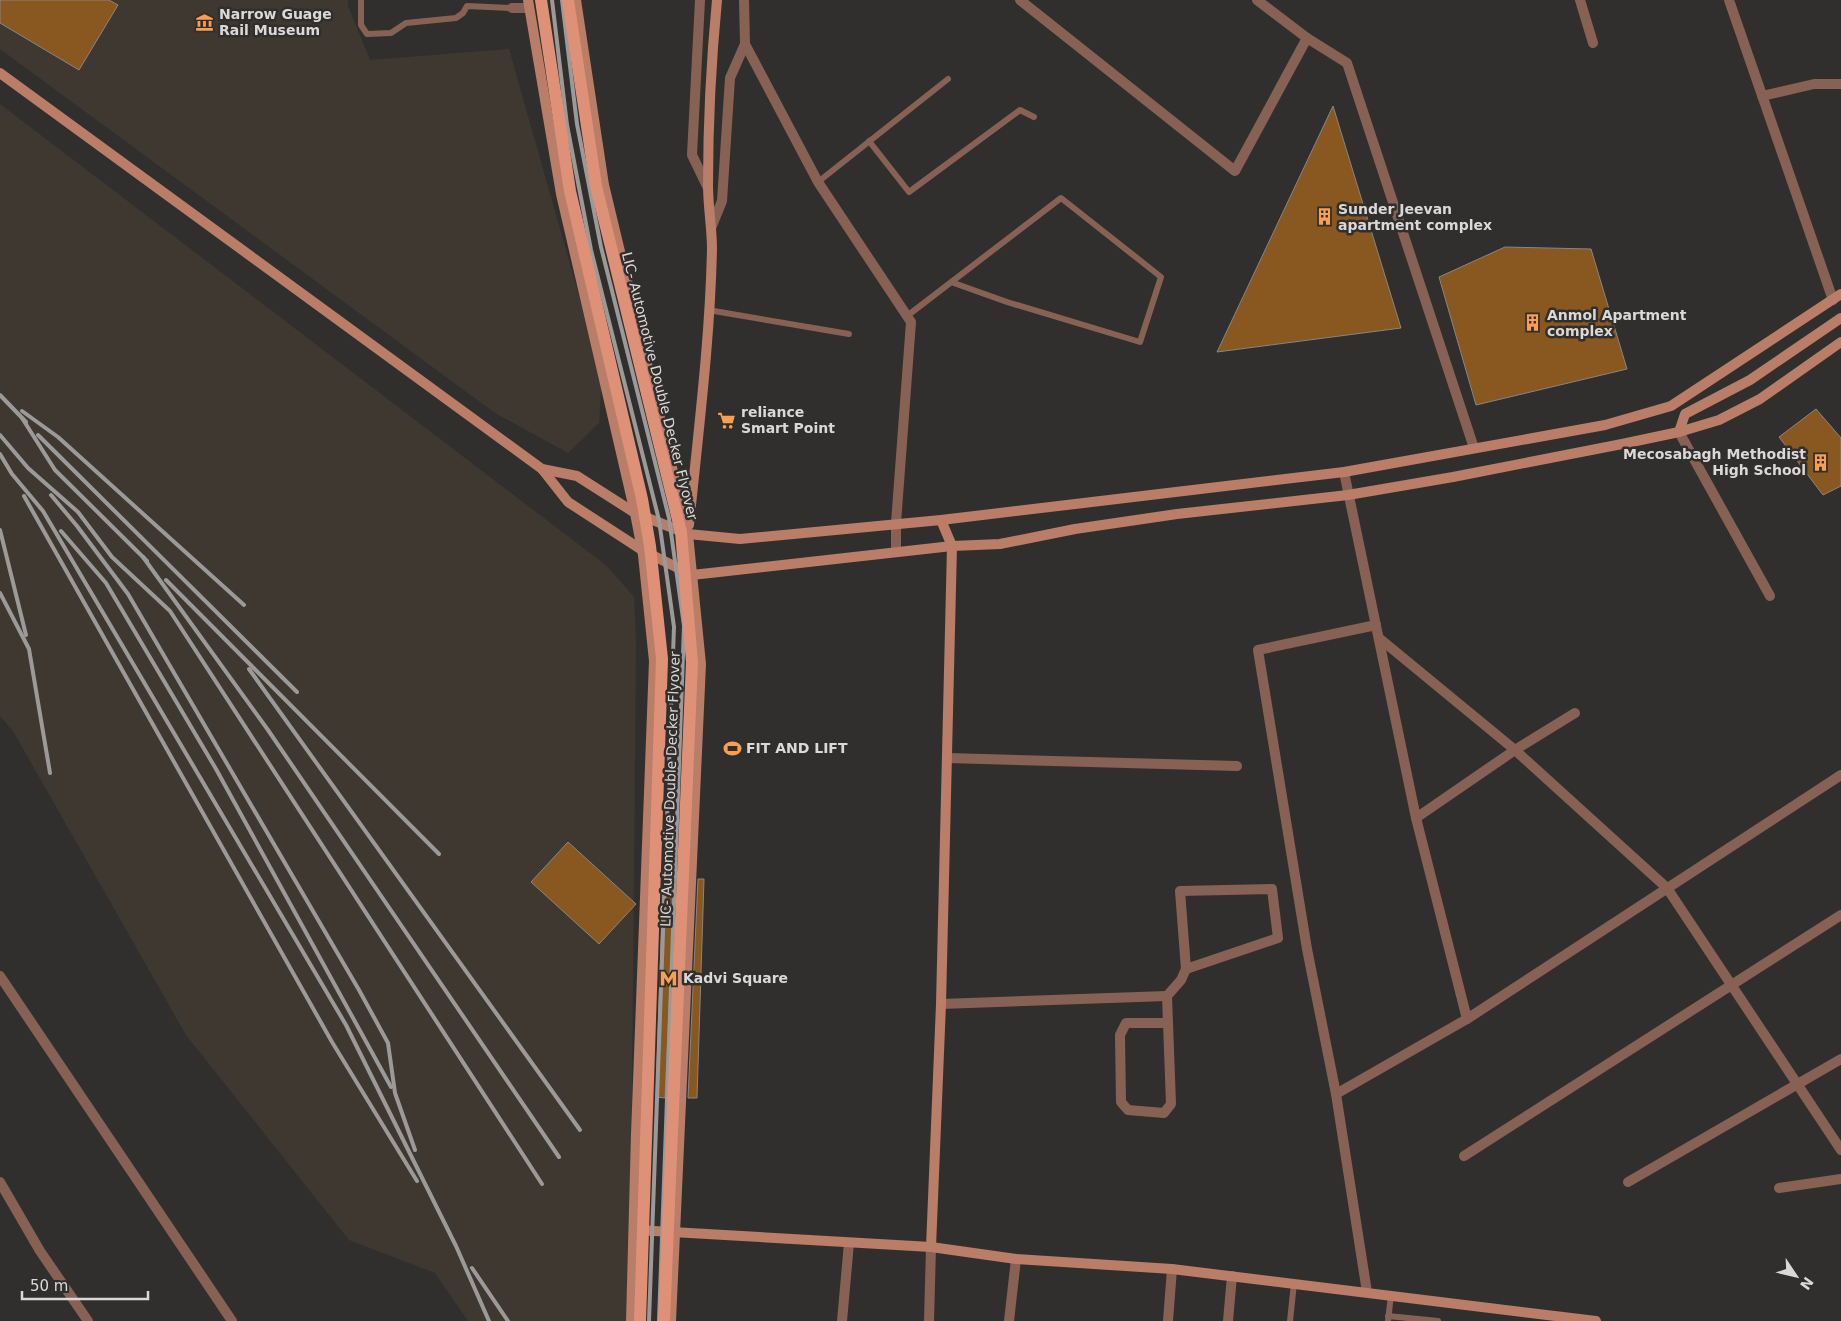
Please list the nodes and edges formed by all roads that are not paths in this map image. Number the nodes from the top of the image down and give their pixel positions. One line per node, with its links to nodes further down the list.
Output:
1 (361, 0): 12 (lane)
2 (541, 0): 90 (main road, LIC- Automotive Double Decker Flyover, bridge)
3 (568, 0): 91 (main road, LIC- Automotive Double Decker Flyover, bridge)
4 (576, 0): 44 (main road)
5 (700, 0): 25 (street)
6 (717, 0): 25 (main road)
7 (744, 0): 17 (street)
8 (1020, 0): 15 (street)
9 (1258, 0): 15 (street)
10 (1580, 0): 16 (street)
11 (1729, 0): 21 (street)
12 (467, 3): 14 (lane)
13 (528, 4): 14 (street); 41 (main road)
14 (512, 8)
15 (1307, 38): 37 (street)
16 (1593, 43)
17 (745, 44): 24 (street); 26 (street)
18 (0, 73): 38 (main road)
19 (948, 79): 23 (lane)
20 (1841, 84): 21 (street)
21 (1762, 96): 28 (street)
22 (1034, 117): 23 (lane)
23 (869, 142): 24 (lane)
24 (818, 182): 30 (street)
25 (708, 188): 26 (main road)
26 (710, 228): 29 (main road)
27 (951, 282): 27 (lane); 30 (lane)
28 (1837, 297): 34 (main road)
29 (708, 310): 32 (lane); 44 (main road)
30 (907, 316): 43 (street)
31 (1841, 318): 35 (main road)
32 (849, 334)
33 (1841, 342): 36 (main road)
34 (1671, 406): 35 (main road); 37 (main road)
35 (1688, 412): 36 (main road)
36 (1679, 432): 40 (main road); 49 (street)
37 (1474, 448): 39 (main road)
38 (542, 469): 41 (main road); 46 (main road)
39 (1344, 472): 40 (street); 42 (main road)
40 (1348, 495): 45 (main road); 50 (street)
41 (636, 513): 44 (main road); 46 (main road)
42 (941, 520): 43 (main road); 45 (main road)
43 (896, 523): 44 (main road); 47 (street)
44 (688, 534): 48 (main road)
45 (952, 546): 47 (main road); 54 (main road)
46 (642, 550): 48 (main road); 76 (main road)
47 (896, 552): 48 (main road)
48 (692, 575): 77 (main road)
49 (1770, 596)
50 (1376, 624): 51 (street); 69 (street)
51 (1379, 638): 53 (street); 57 (street)
52 (1575, 713): 53 (street)
53 (1515, 750): 57 (street); 58 (street)
54 (947, 758): 55 (street); 64 (main road)
55 (1237, 766)
56 (1841, 775): 58 (street)
57 (1416, 818): 65 (street)
58 (1667, 888): 62 (street); 65 (street)
59 (1841, 915): 62 (street)
60 (1186, 970): 60 (street); 63 (street)
61 (0, 976): 88 (street)
62 (1731, 985): 68 (street); 71 (street)
63 (1167, 996): 64 (street); 66 (street)
64 (941, 1004): 79 (main road)
65 (1468, 1019): 69 (street)
66 (1168, 1023): 66 (street)
67 (1841, 1059): 68 (street)
68 (1798, 1085): 70 (street); 74 (street)
69 (1336, 1094): 84 (street)
70 (1841, 1150)
71 (1464, 1156)
72 (1841, 1179): 75 (street)
73 (0, 1182): 87 (street)
74 (1628, 1182)
75 (1779, 1188)
76 (633, 1229): 77 (main road); 89 (main road)
77 (675, 1231): 78 (main road); 92 (main road)
78 (849, 1243): 79 (main road); 93 (street)
79 (932, 1247): 80 (main road); 94 (street)
80 (1016, 1259): 81 (main road); 95 (street)
81 (1172, 1269): 82 (main road); 96 (street)
82 (1232, 1276): 83 (main road); 97 (street)
83 (1294, 1284): 84 (main road); 98 (lane)
84 (1367, 1292): 85 (main road)
85 (1391, 1295): 86 (lane); 100 (main road)
86 (1388, 1319): 99 (lane)
87 (88, 1321)
88 (232, 1321)
89 (631, 1321)
90 (640, 1321)
91 (664, 1321)
92 (671, 1321)
93 (842, 1321)
94 (929, 1321)
95 (1009, 1321)
96 (1168, 1321)
97 (1228, 1321)
98 (1290, 1321)
99 (1438, 1321)
100 (1596, 1321)

